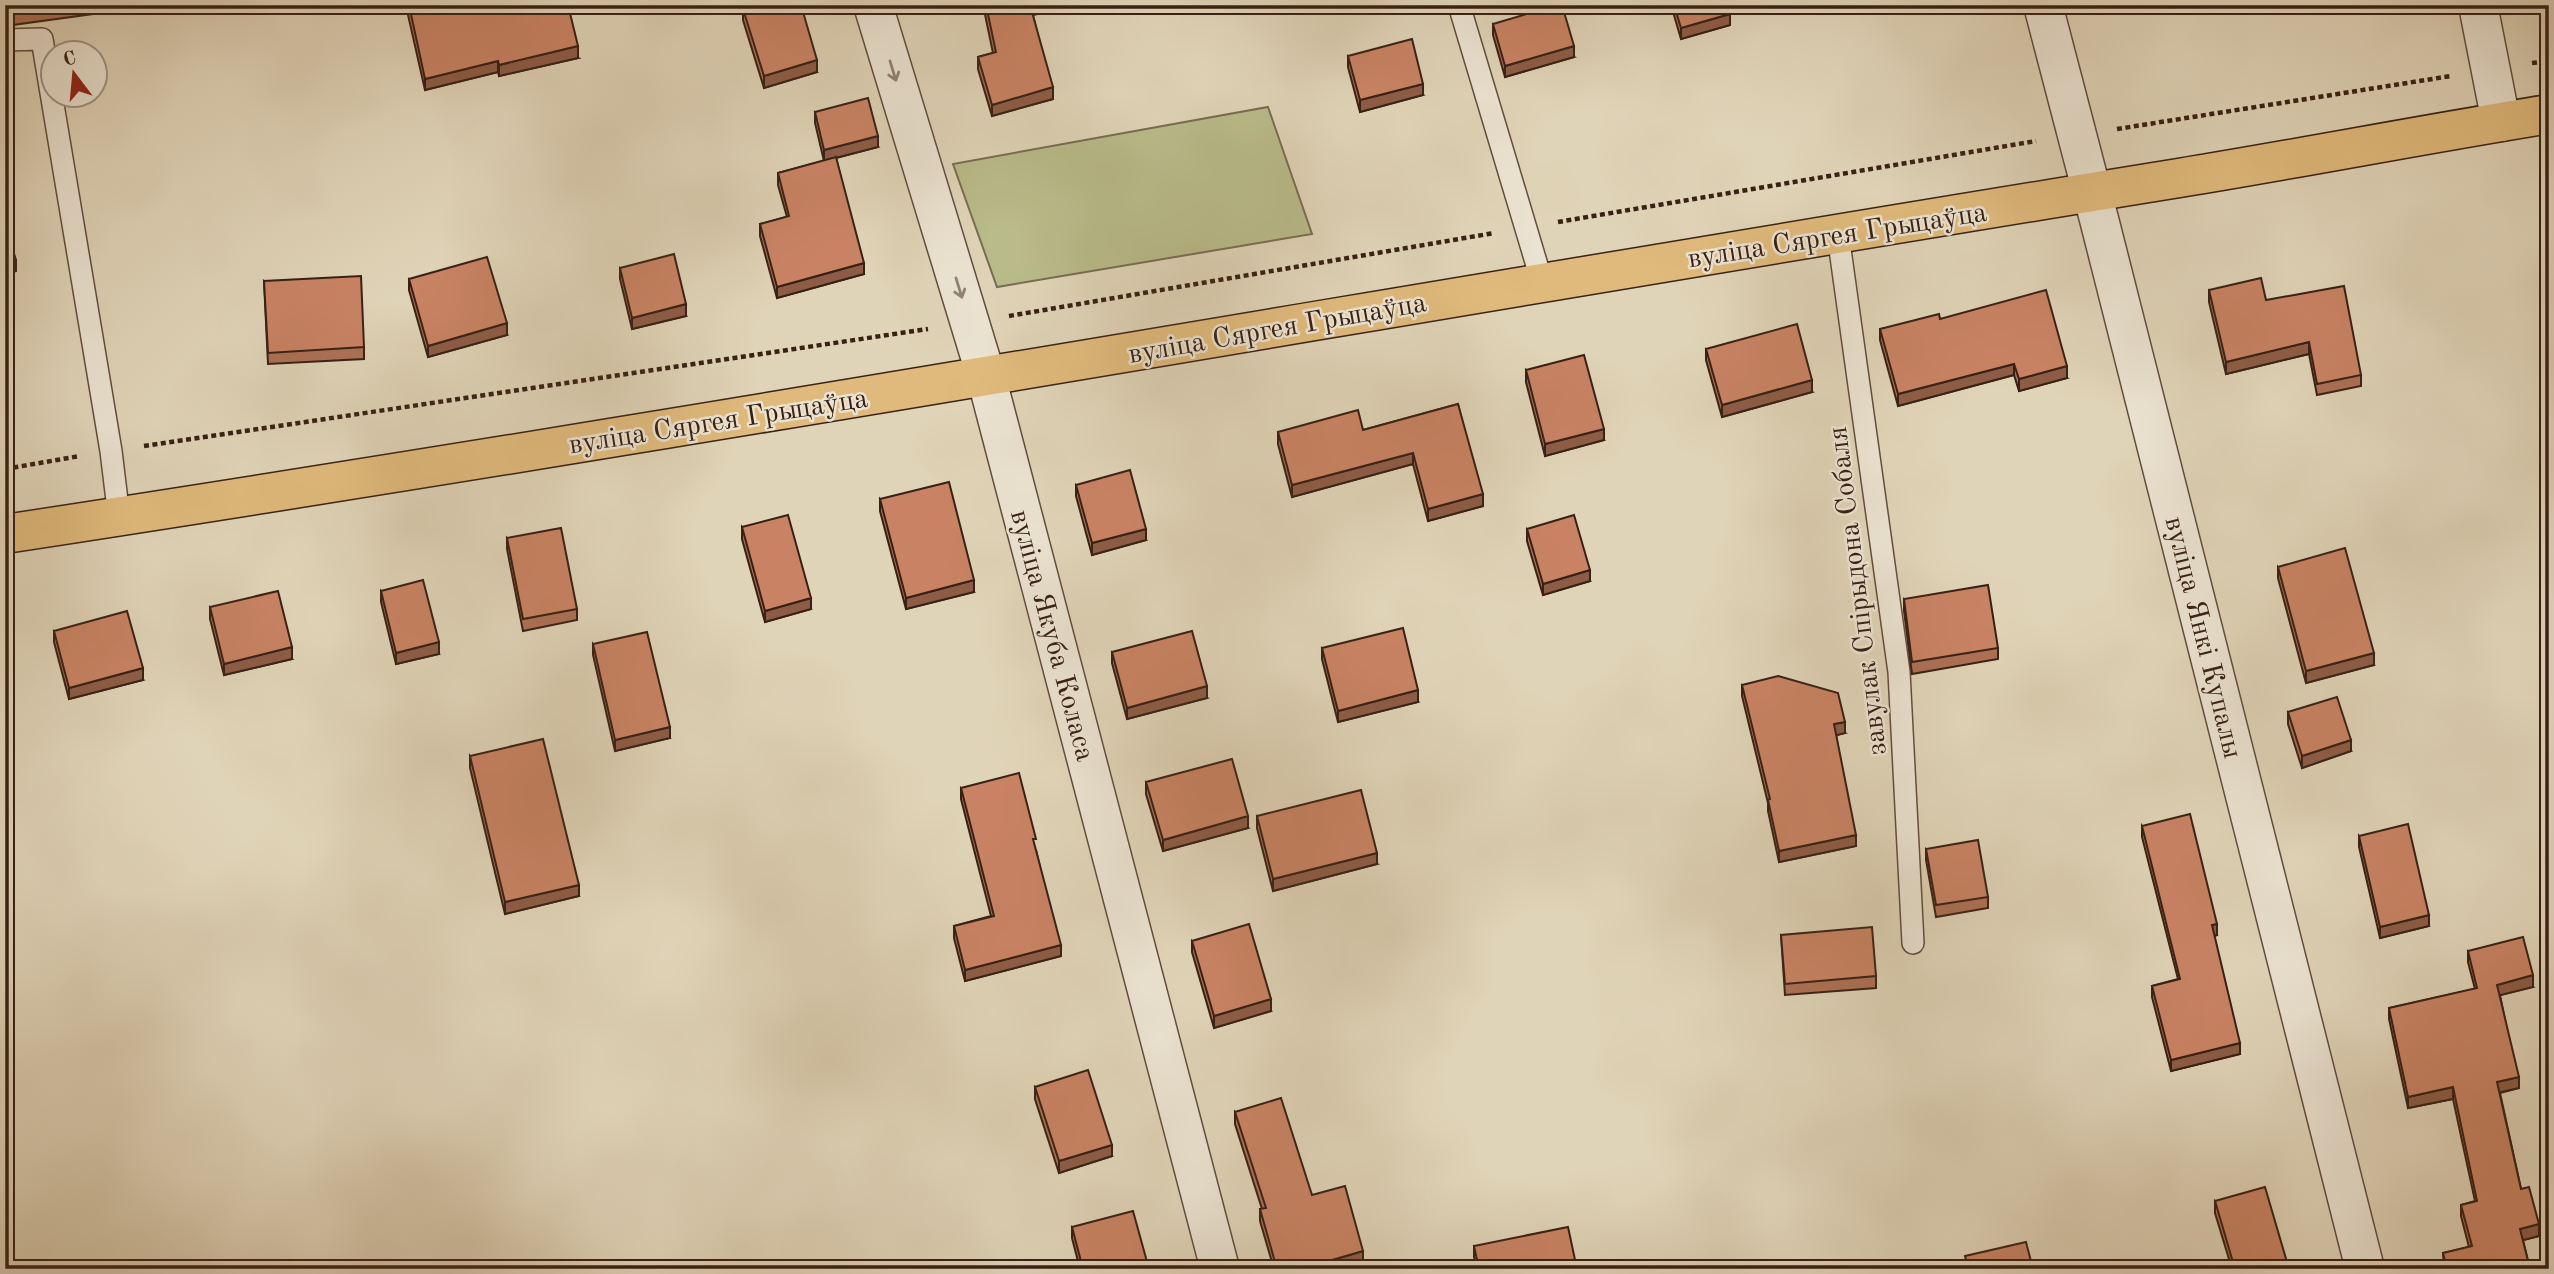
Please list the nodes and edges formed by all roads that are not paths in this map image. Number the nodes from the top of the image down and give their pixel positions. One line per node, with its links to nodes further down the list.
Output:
1 (873, 5): 11 (street, вуліца Якуба Коласа, one-way to 11)
2 (1459, 5): 10 (lane)
3 (2043, 5): 8 (street, вуліца Янкі Купалы)
4 (2478, 5): 7 (street)
5 (5, 40): 12 (lane)
6 (2549, 114): 7 (main road, вуліца Сяргея Грыцаўца)
7 (2501, 121): 8 (main road, вуліца Сяргея Грыцаўца)
8 (2091, 190): 9 (main road, вуліца Сяргея Грыцаўца); 16 (street, вуліца Янкі Купалы)
9 (1838, 234): 10 (main road, вуліца Сяргея Грыцаўца); 14 (lane, завулак Спірыдона Собаля)
10 (1542, 282): 11 (main road, вуліца Сяргея Грыцаўца)
11 (986, 376): 12 (main road, вуліца Сяргея Грыцаўца); 15 (street, вуліца Якуба Коласа)
12 (119, 517): 13 (main road, вуліца Сяргея Грыцаўца)
13 (5, 534)
14 (1913, 943)
15 (1220, 1269)
16 (2365, 1269)

